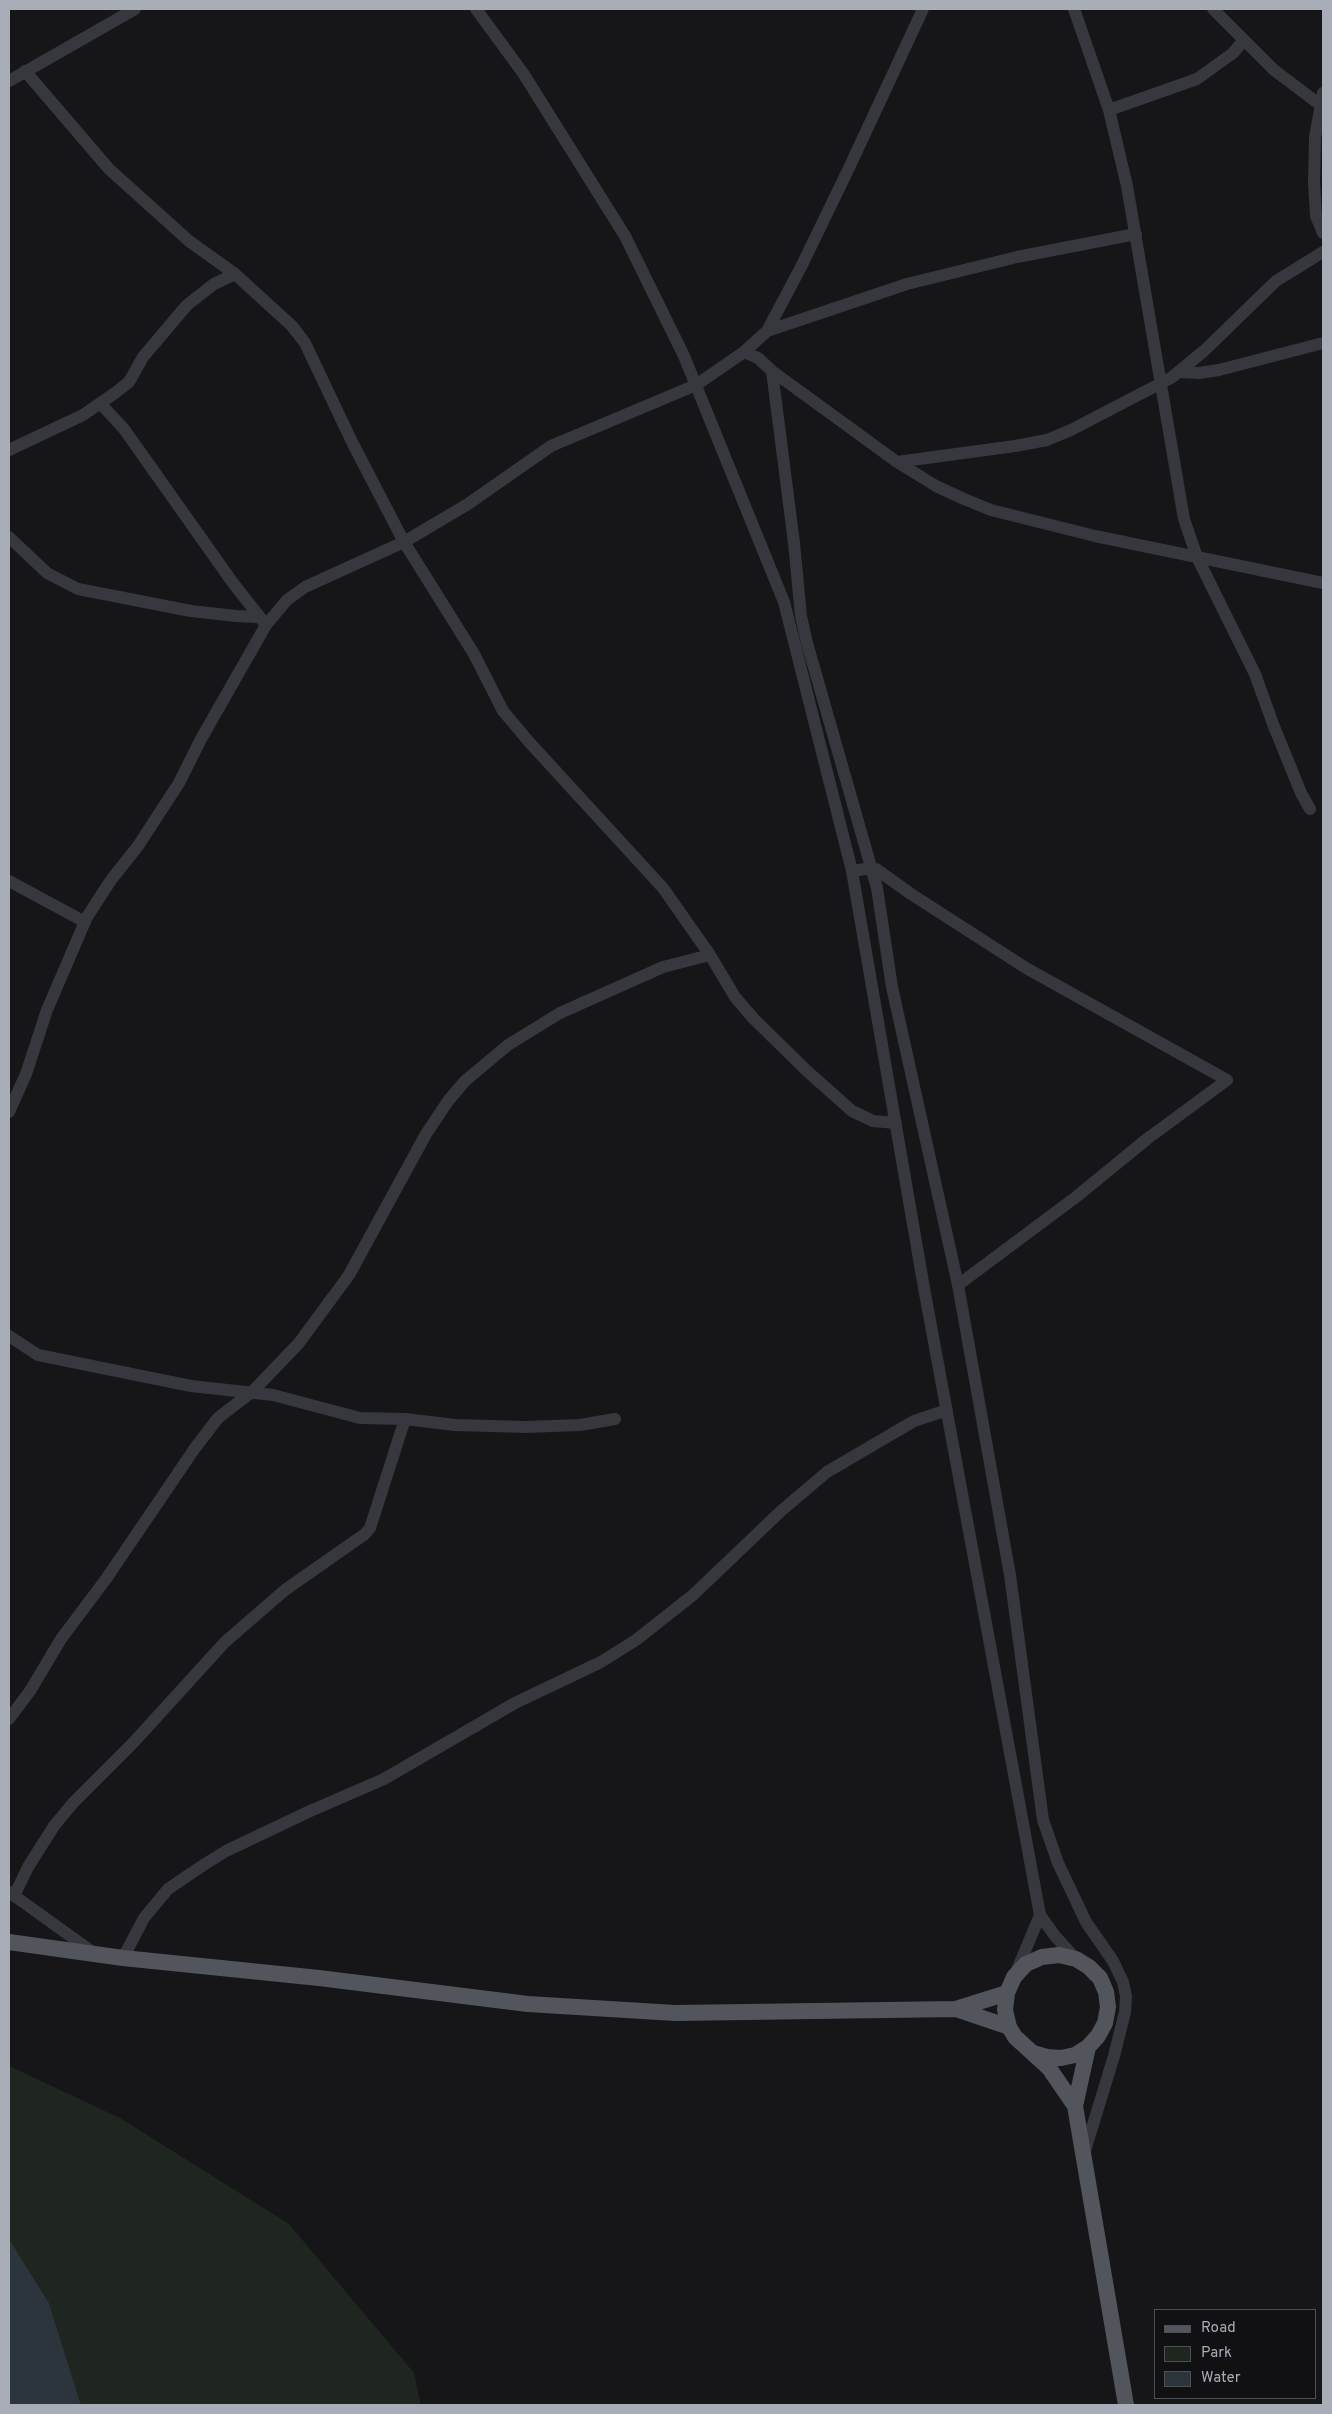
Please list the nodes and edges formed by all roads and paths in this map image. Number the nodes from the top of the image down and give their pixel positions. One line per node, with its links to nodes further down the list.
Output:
1 (135, 9): 7 (street)
2 (476, 9): 21 (street)
3 (923, 9): 15 (street)
4 (1074, 9): 10 (street)
5 (1213, 9): 6 (street)
6 (1244, 40): 9 (street); 10 (street)
7 (25, 71): 8 (street); 14 (street)
8 (9, 81)
9 (1322, 102): 11 (street)
10 (1109, 110): 12 (street)
11 (1323, 233)
12 (1136, 234): 15 (street); 20 (street)
13 (1323, 252): 19 (street)
14 (235, 274): 22 (street); 26 (street)
15 (767, 331): 17 (street)
16 (1323, 343): 19 (street)
17 (744, 352): 18 (street); 21 (street)
18 (772, 371): 24 (street); 31 (street)
19 (1179, 372): 20 (street)
20 (1162, 383): 24 (street); 27 (street)
21 (696, 385): 26 (street); 32 (street)
22 (100, 403): 23 (street); 29 (street)
23 (9, 450)
24 (896, 462): 27 (street)
25 (9, 537): 29 (street)
26 (404, 542): 29 (street); 35 (street)
27 (1197, 558): 28 (street); 30 (street)
28 (1323, 582)
29 (262, 621): 34 (street)
30 (1310, 809)
31 (872, 868): 32 (street); 38 (street); 38 (street)
32 (852, 871): 37 (street)
33 (9, 881): 34 (street)
34 (85, 922): 36 (street)
35 (710, 955): 37 (street); 40 (street)
36 (9, 1112)
37 (896, 1123): 41 (street)
38 (958, 1284): 58 (street)
39 (9, 1336): 40 (street)
40 (253, 1391): 42 (street); 44 (street)
41 (947, 1410): 46 (street); 49 (street)
42 (405, 1419): 43 (street); 45 (street)
43 (615, 1419)
44 (9, 1719)
45 (12, 1894): 48 (street)
46 (1040, 1915): 50 (street); 51 (street)
47 (9, 1942): 48 (main road)
48 (96, 1954): 49 (main road)
49 (123, 1958): 53 (main road)
50 (1076, 1958): 51 (main road); 55 (main road)
51 (1014, 1977): 52 (main road)
52 (1006, 1992): 53 (main road); 54 (main road)
53 (956, 2009): 54 (main road)
54 (1009, 2027): 56 (main road)
55 (1088, 2047): 56 (main road); 57 (main road)
56 (1033, 2053): 57 (main road)
57 (1075, 2106): 58 (main road)
58 (1083, 2156): 59 (main road)
59 (1126, 2405)

